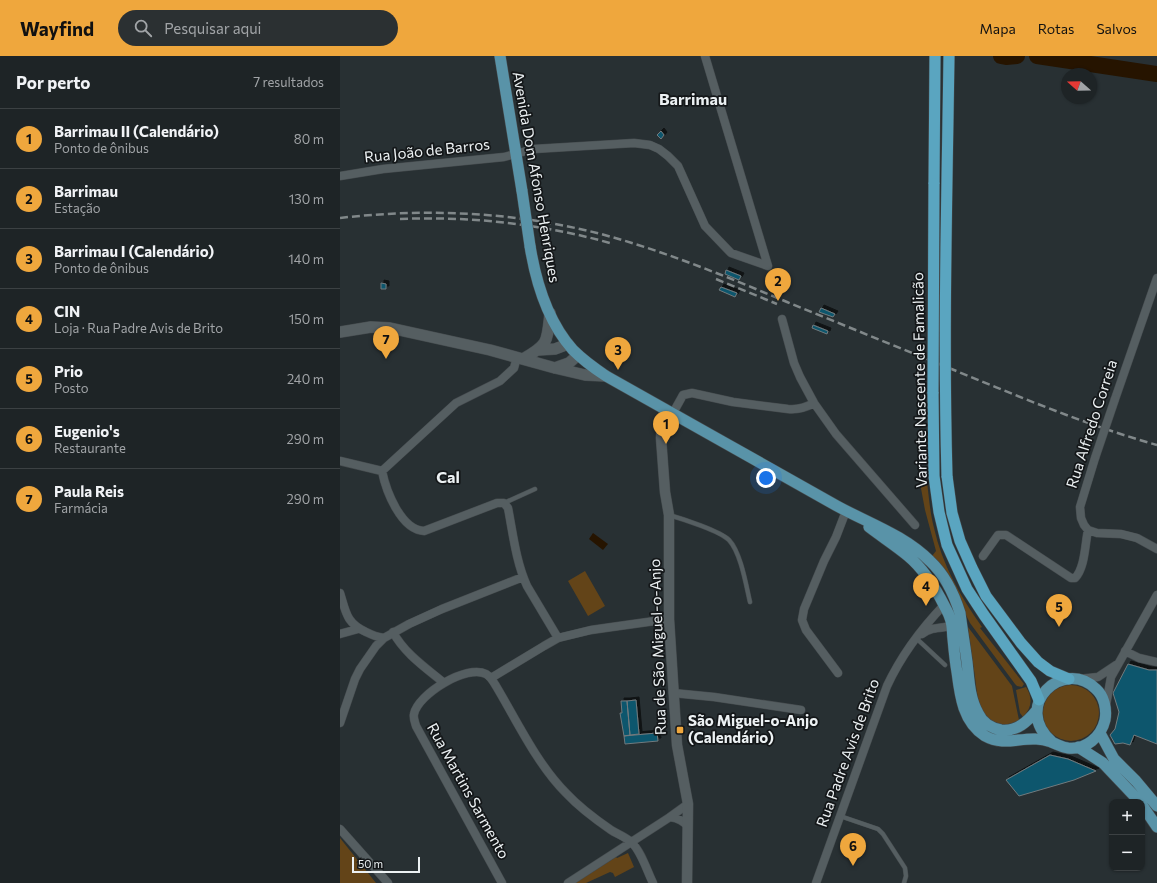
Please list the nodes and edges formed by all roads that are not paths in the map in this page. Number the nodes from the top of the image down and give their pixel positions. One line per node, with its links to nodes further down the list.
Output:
1 (500, 56): 5 (main road, Avenida Dom Afonso Henriques)
2 (706, 56): 5 (street, Rua João de Barros)
3 (935, 56): 51 (highway, Variante Nascente de Famalicão, bridge)
4 (949, 56): 48 (highway, Variante Nascente de Famalicão, bridge)
5 (516, 155): 6 (street, Rua João de Barros); 8 (main road, Avenida Dom Afonso Henriques, bridge)
6 (340, 176)
7 (1157, 278): 26 (street, Rua Alfredo Correia, bridge)
8 (550, 313): 11 (main road, Avenida Dom Afonso Henriques); 12 (main road)
9 (782, 319): 17 (street)
10 (340, 332): 14 (main road)
11 (568, 344): 12 (main road); 13 (main road, Avenida Dom Afonso Henriques)
12 (538, 350): 14 (main road)
13 (578, 354): 15 (main road); 16 (main road, Avenida Dom Afonso Henriques)
14 (520, 358): 15 (main road); 20 (street)
15 (555, 368): 16 (main road)
16 (606, 376): 18 (main road, Avenida Dom Afonso Henriques)
17 (814, 403): 18 (street); 25 (street)
18 (669, 411): 23 (main road, Avenida Dom Afonso Henriques); 24 (street, Rua de São Miguel-o-Anjo)
19 (340, 461): 20 (street)
20 (382, 471): 22 (street)
21 (535, 489): 22 (lane)
22 (504, 503): 29 (street)
23 (850, 513): 33 (main road, Avenida Dom Afonso Henriques); 35 (main road, Avenida Dom Afonso Henriques); 46 (street)
24 (669, 515): 32 (lane); 34 (street, Rua de São Miguel-o-Anjo)
25 (915, 524)
26 (1088, 530): 27 (street); 28 (street)
27 (1157, 549)
28 (983, 556)
29 (523, 577): 37 (street); 40 (street)
30 (340, 593): 36 (street)
31 (1157, 595): 42 (street)
32 (750, 602)
33 (944, 605): 35 (main road, Avenida Dom Afonso Henriques); 41 (street, Rua Padre Avis de Brito)
34 (669, 619): 40 (street); 50 (street, Rua de São Miguel-o-Anjo)
35 (954, 619): 41 (street, Rua Padre Avis de Brito); 51 (main road, Avenida Dom Afonso Henriques); 56 (main road, Avenida Dom Afonso Henriques)
36 (358, 629): 38 (street); 39 (street)
37 (393, 632): 39 (street); 49 (street)
38 (340, 634)
39 (384, 638): 54 (street)
40 (558, 638): 47 (street)
41 (916, 638): 45 (lane); 62 (street, Rua Padre Avis de Brito)
42 (1125, 651): 43 (street); 44 (street)
43 (1157, 662)
44 (1118, 663): 48 (street); 52 (street)
45 (944, 665)
46 (838, 673)
47 (491, 678): 49 (street, Rua Martins Sarmento); 67 (street)
48 (1074, 679): 51 (main road, Avenida Dom Afonso Henriques); 52 (main road)
49 (444, 683): 69 (street, Rua Martins Sarmento)
50 (674, 693): 53 (street); 59 (street, Rua de São Miguel-o-Anjo)
51 (1038, 705): 56 (main road)
52 (1105, 707): 55 (main road)
53 (801, 710)
54 (340, 723)
55 (1100, 733): 57 (main road); 60 (main road)
56 (1052, 742): 57 (main road, Avenida Dom Afonso Henriques)
57 (1078, 747): 58 (main road, Avenida Dom Afonso Henriques)
58 (1137, 799)
59 (688, 804): 63 (street); 64 (street, Rua de São Miguel-o-Anjo)
60 (1157, 806)
61 (1145, 809): 65 (main road)
62 (840, 816): 73 (street, Rua Padre Avis de Brito); 74 (lane)
63 (670, 817): 64 (street); 67 (street)
64 (688, 827): 72 (street, Rua de São Miguel-o-Anjo)
65 (1157, 827)
66 (340, 829): 68 (street)
67 (631, 842): 70 (street); 71 (street)
68 (388, 883)
69 (502, 883)
70 (568, 883)
71 (653, 883)
72 (688, 883)
73 (816, 883)
74 (904, 883)

